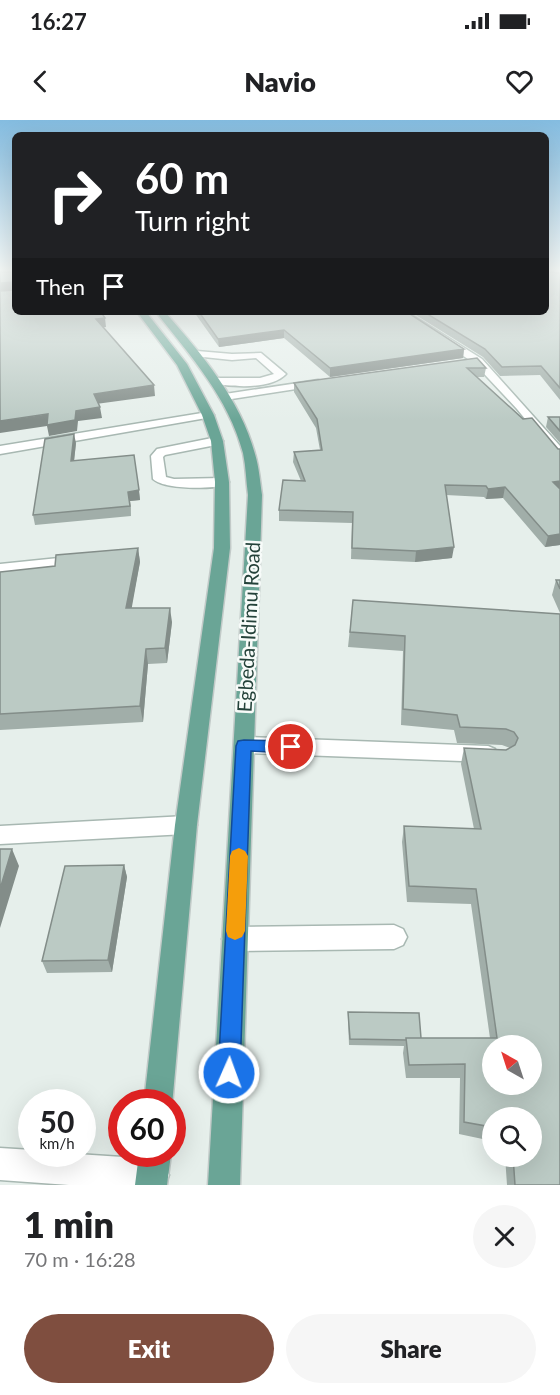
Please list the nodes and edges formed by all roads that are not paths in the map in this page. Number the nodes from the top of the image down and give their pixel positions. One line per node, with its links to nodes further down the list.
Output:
1 (149, 322): 9 (main road, Egbeda-Idimu Road)
2 (169, 322): 4 (main road, Egbeda-Idimu Road)
3 (416, 322): 5 (street)
4 (197, 354): 8 (main road, Egbeda-Idimu Road); 8 (street)
5 (478, 361): 6 (street); 12 (street)
6 (455, 364)
7 (328, 382): 8 (street)
8 (220, 389): 16 (main road, Egbeda-Idimu Road)
9 (208, 415): 10 (main road, Egbeda-Idimu Road); 11 (street)
10 (217, 441): 13 (main road, Egbeda-Idimu Road); 13 (street)
11 (0, 450)
12 (560, 454)
13 (222, 482): 18 (main road, Egbeda-Idimu Road)
14 (90, 559): 15 (street)
15 (0, 569)
16 (244, 746): 17 (street); 21 (main road, Egbeda-Idimu Road)
17 (502, 755)
18 (186, 825): 19 (street); 22 (main road, Egbeda-Idimu Road)
19 (0, 835)
20 (394, 937): 21 (street)
21 (235, 939): 25 (main road, Egbeda-Idimu Road)
22 (160, 1089)
23 (0, 1164): 24 (street)
24 (153, 1171)
25 (224, 1185)

